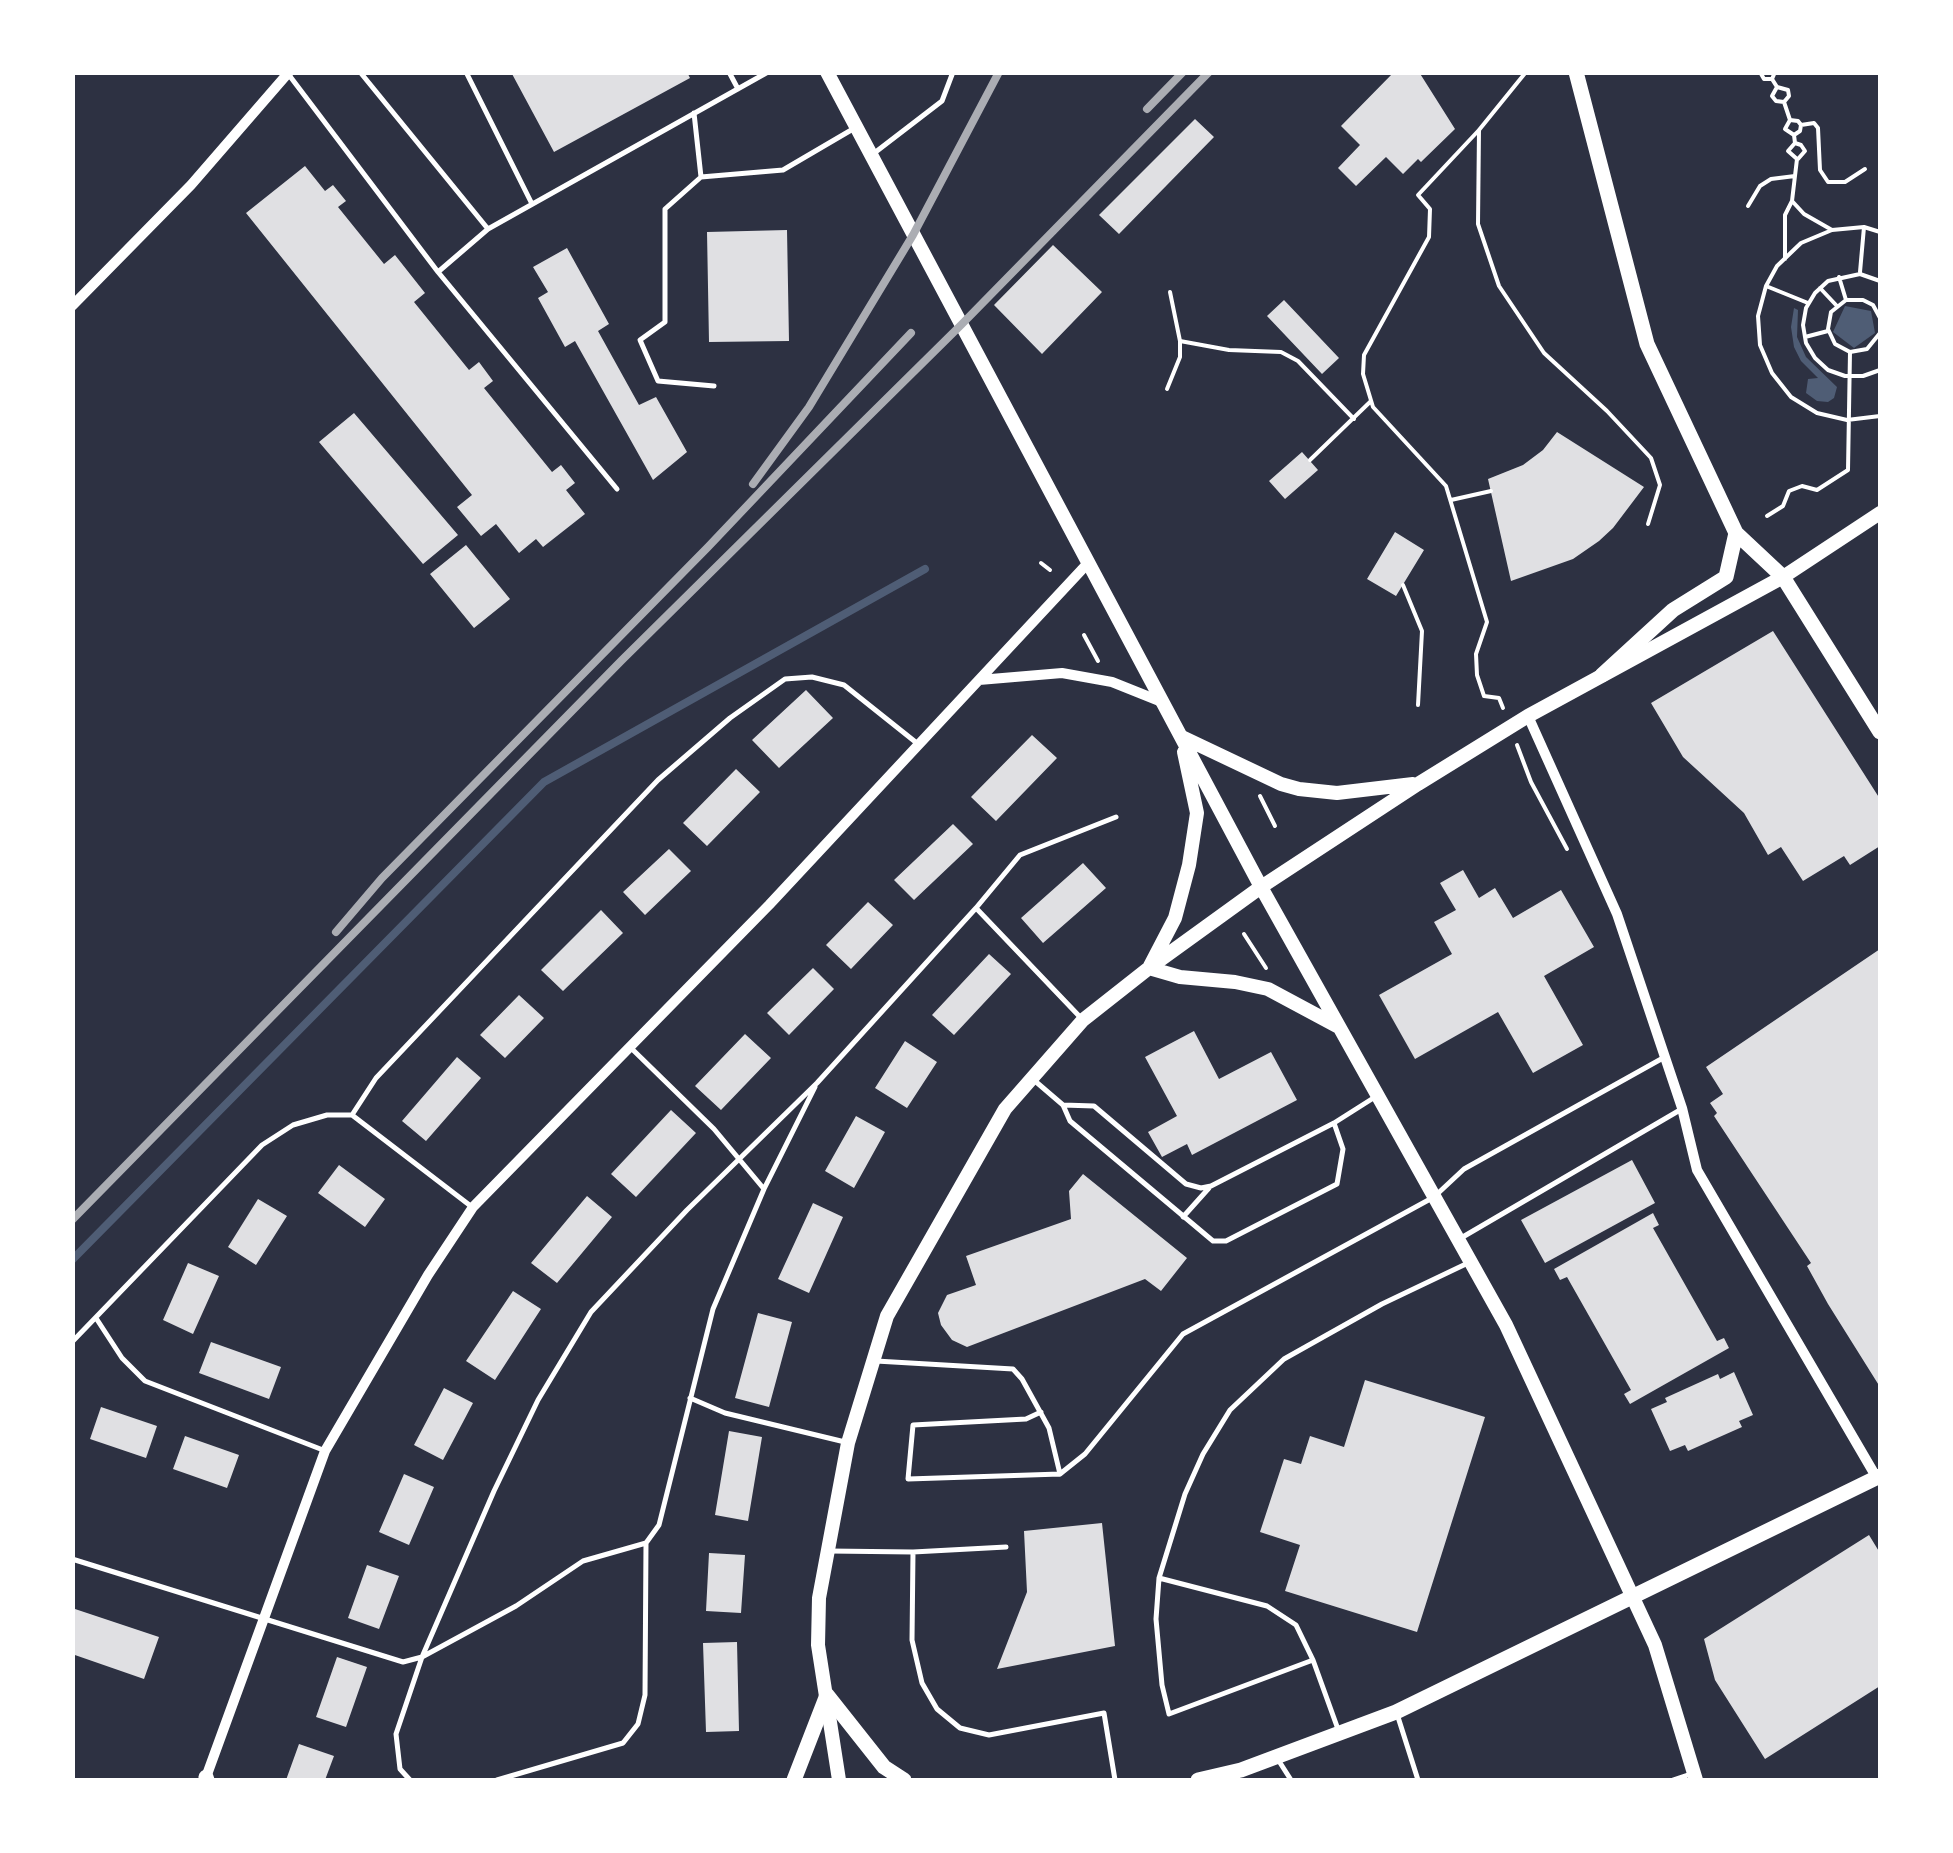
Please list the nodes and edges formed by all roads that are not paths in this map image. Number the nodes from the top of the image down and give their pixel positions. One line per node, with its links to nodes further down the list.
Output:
1 (270, 72): 10 (street)
2 (360, 72): 17 (lane)
3 (466, 72): 16 (lane)
4 (729, 72): 11 (lane)
5 (768, 72): 11 (lane)
6 (827, 72): 13 (street)
7 (953, 72): 14 (lane)
8 (1576, 72): 23 (main road)
9 (288, 73): 10 (street); 18 (lane)
10 (279, 86): 19 (street)
11 (738, 89): 12 (lane)
12 (694, 114): 15 (lane); 16 (lane)
13 (856, 128): 14 (street); 15 (lane)
14 (871, 156): 24 (street)
15 (702, 177): 20 (lane)
16 (532, 204): 17 (lane)
17 (488, 229): 18 (lane)
18 (438, 272): 21 (lane)
19 (72, 306)
20 (714, 386)
21 (617, 489)
22 (1880, 513): 25 (street)
23 (1736, 533): 25 (main road); 26 (main road)
24 (1088, 563): 27 (street); 28 (street)
25 (1783, 578): 26 (street); 30 (main road)
26 (1602, 675): 29 (street)
27 (978, 680): 28 (street); 32 (street)
28 (1163, 702): 31 (street)
29 (1528, 716): 33 (street); 41 (street)
30 (1880, 732)
31 (1181, 736): 33 (street); 35 (street); 37 (street)
32 (918, 744): 40 (street); 47 (lane)
33 (1418, 784): 35 (street)
34 (1116, 817): 36 (lane)
35 (1262, 887): 37 (street); 39 (street)
36 (976, 908): 38 (lane); 43 (lane)
37 (1149, 968): 38 (street); 39 (street)
38 (1084, 1020): 42 (street)
39 (1340, 1028): 44 (street)
40 (630, 1048): 49 (lane); 53 (street)
41 (1665, 1057): 46 (street); 52 (lane)
42 (1032, 1078): 45 (lane); 59 (street)
43 (817, 1083): 49 (lane); 51 (lane)
44 (1378, 1095): 48 (lane); 52 (street)
45 (1063, 1105): 50 (lane); 54 (lane)
46 (1682, 1108): 55 (lane); 65 (street)
47 (352, 1115): 53 (lane); 57 (lane)
48 (1334, 1123): 50 (lane); 54 (lane)
49 (738, 1161): 51 (lane); 74 (lane)
50 (1211, 1186): 54 (lane)
51 (764, 1189): 60 (lane)
52 (1434, 1197): 55 (street); 64 (lane)
53 (473, 1207): 63 (street)
54 (1182, 1217)
55 (1458, 1240): 56 (street)
56 (1471, 1262): 71 (lane); 72 (street)
57 (96, 1318): 58 (lane); 63 (lane)
58 (72, 1342)
59 (874, 1360): 61 (lane); 62 (street)
60 (690, 1398): 62 (lane); 66 (lane)
61 (1040, 1412): 64 (lane); 64 (lane)
62 (848, 1443): 68 (street)
63 (325, 1450): 73 (street)
64 (1060, 1474)
65 (1879, 1479): 72 (main road)
66 (646, 1543): 74 (lane); 83 (lane)
67 (1006, 1547): 69 (lane)
68 (825, 1551): 69 (lane); 76 (street)
69 (913, 1552): 87 (lane)
70 (72, 1559): 73 (lane)
71 (1158, 1578): 75 (lane); 75 (lane)
72 (1632, 1597): 77 (main road); 80 (street)
73 (263, 1618): 74 (lane); 81 (street)
74 (422, 1657): 82 (lane)
75 (1313, 1660): 78 (lane)
76 (827, 1694): 84 (main road); 85 (street); 86 (main road)
77 (1396, 1712): 78 (main road); 90 (lane)
78 (1340, 1734): 79 (main road)
79 (1276, 1757): 88 (main road); 89 (lane)
80 (1695, 1777): 91 (lane)
81 (206, 1779)
82 (410, 1780)
83 (497, 1780)
84 (794, 1780)
85 (839, 1780)
86 (904, 1780)
87 (1115, 1780)
88 (1198, 1780)
89 (1291, 1780)
90 (1418, 1780)
91 (1673, 1780)

